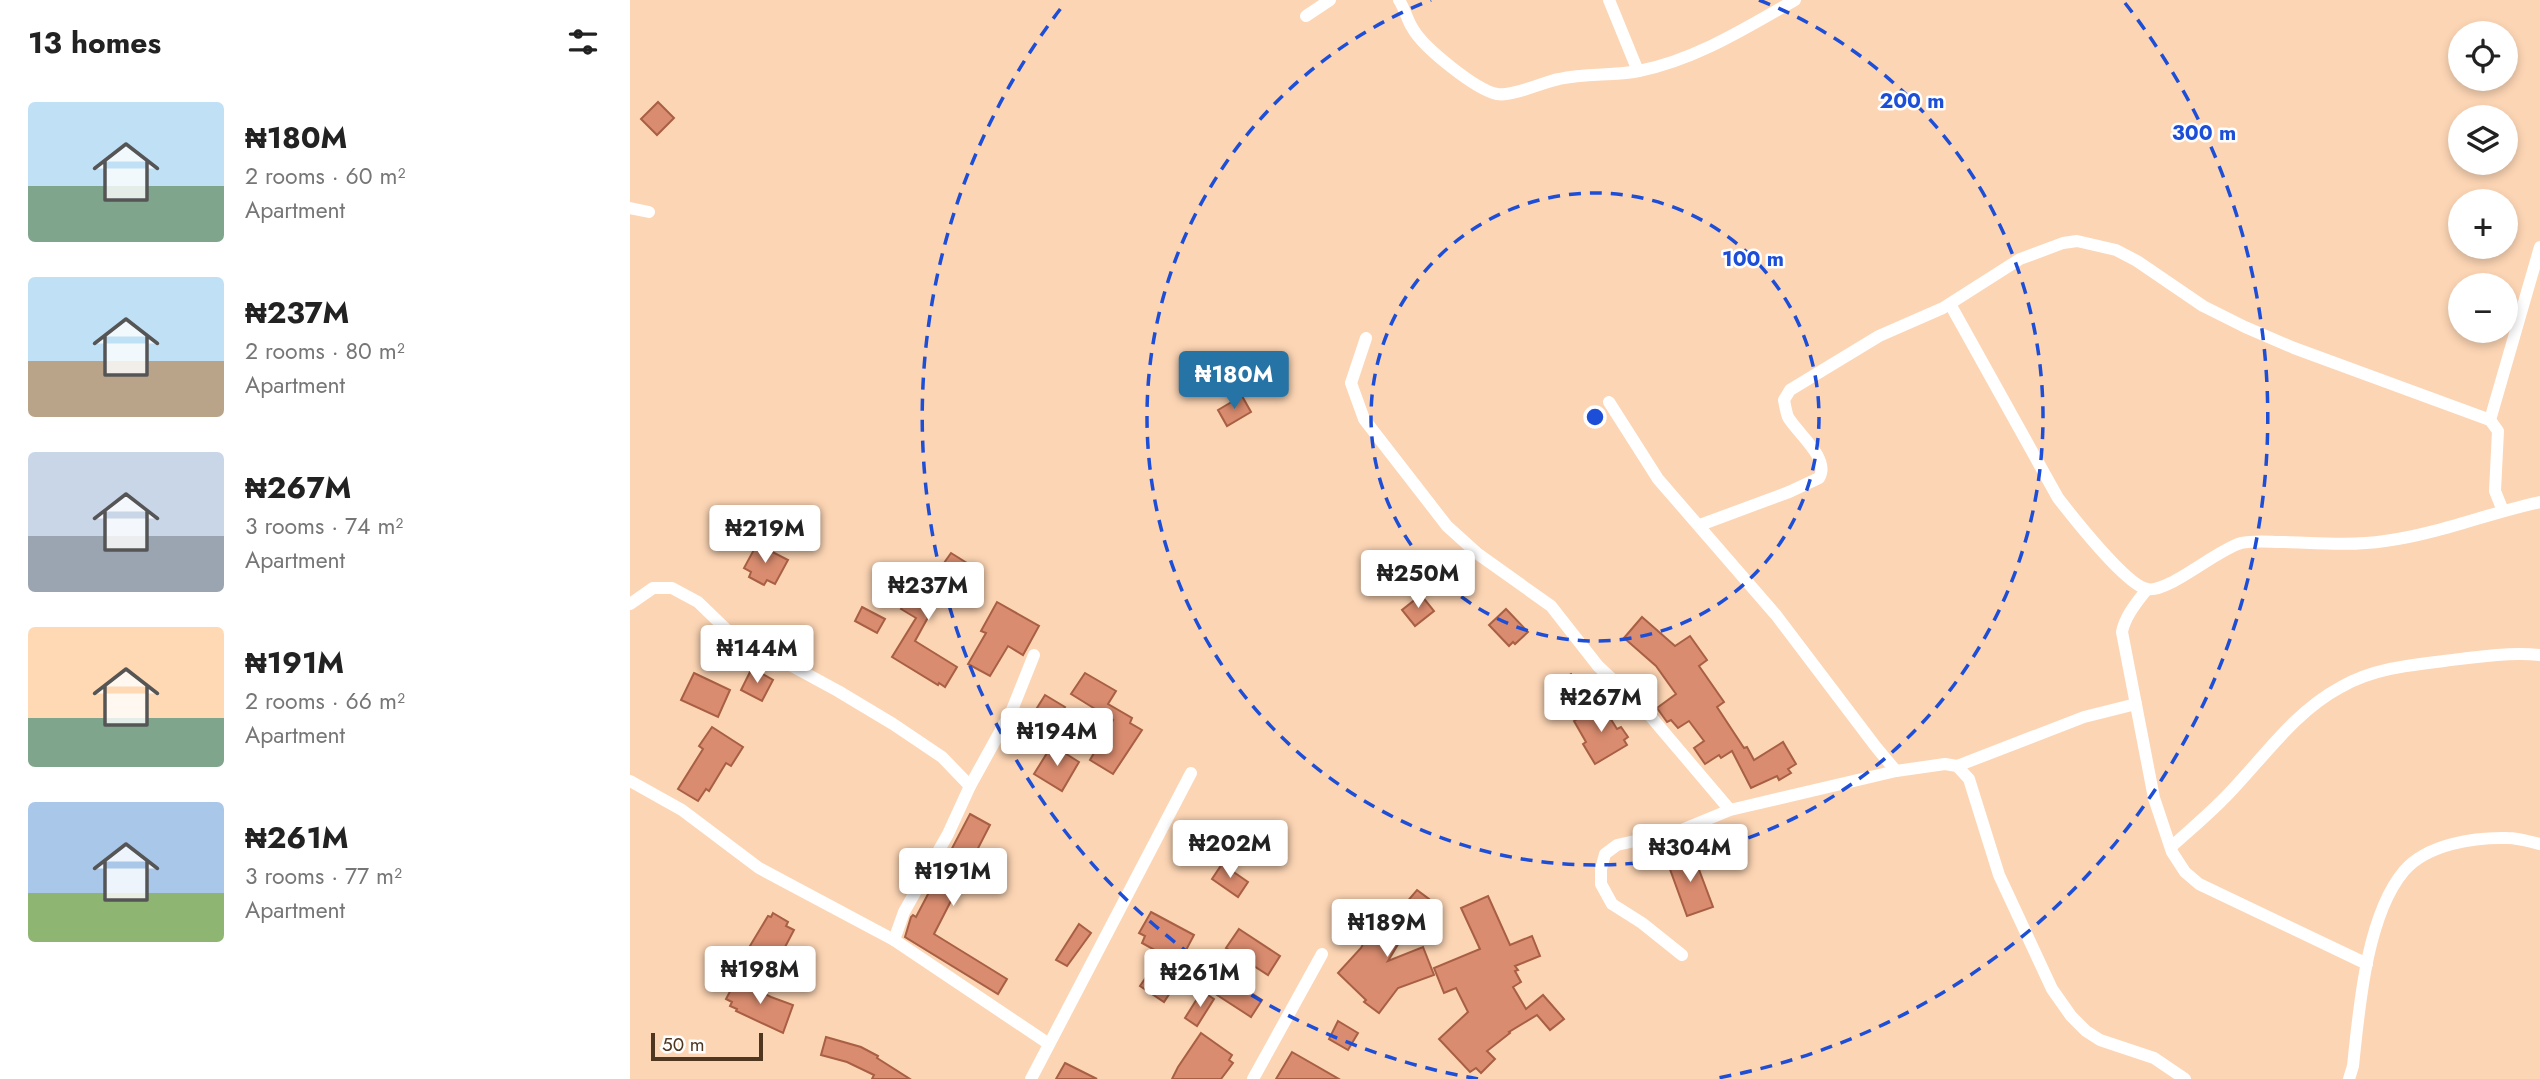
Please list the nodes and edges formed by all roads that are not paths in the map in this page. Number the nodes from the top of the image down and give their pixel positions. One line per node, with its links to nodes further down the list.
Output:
1 (1329, 0): 5 (street)
2 (1399, 0): 6 (street)
3 (1609, 0): 6 (street)
4 (1795, 0): 6 (street)
5 (1306, 16)
6 (1638, 71)
7 (630, 208): 8 (street)
8 (649, 212)
9 (2540, 247): 13 (street)
10 (1950, 304): 13 (street); 16 (street); 17 (street)
11 (1366, 338): 27 (street)
12 (1609, 402): 16 (street)
13 (2490, 420): 15 (street)
14 (2540, 502): 15 (street)
15 (2503, 511): 17 (street)
16 (1700, 525): 23 (street)
17 (2147, 589): 21 (street)
18 (630, 604): 26 (street)
19 (1034, 655): 26 (street)
20 (2540, 656): 29 (street)
21 (2136, 704): 22 (street); 29 (street)
22 (1958, 766): 23 (street); 37 (street)
23 (1896, 771): 27 (street)
24 (1191, 773): 34 (street)
25 (630, 781): 30 (street)
26 (970, 786): 30 (street)
27 (1730, 810): 32 (street)
28 (2540, 844): 33 (street)
29 (2171, 848): 33 (street)
30 (894, 940): 34 (street)
31 (1322, 954): 36 (street)
32 (1682, 955)
33 (2367, 964): 38 (street)
34 (1049, 1044): 35 (street)
35 (1031, 1079)
36 (1253, 1079)
37 (2185, 1079)
38 (2349, 1079)

